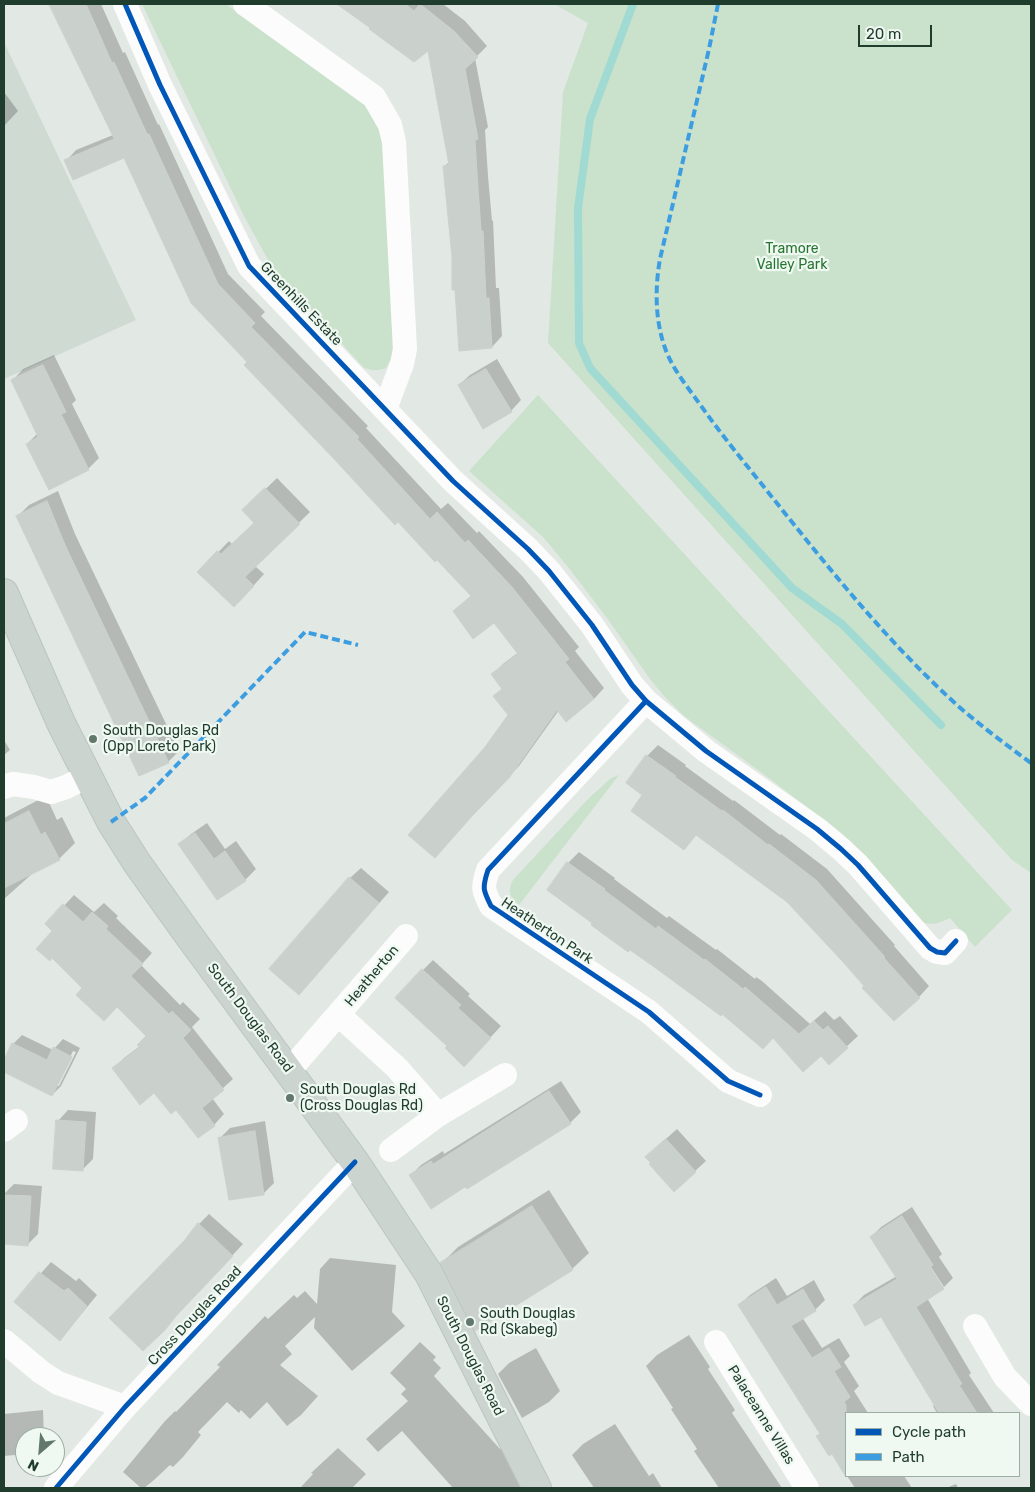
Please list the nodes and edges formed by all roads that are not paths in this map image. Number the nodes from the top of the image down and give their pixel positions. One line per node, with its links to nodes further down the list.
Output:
1 (125, 4): 3 (street, Greenhills Estate)
2 (245, 4): 3 (street)
3 (385, 408): 6 (street, Greenhills Estate)
4 (4, 593): 5 (main road, South Douglas Road)
5 (10, 627): 7 (main road, South Douglas Road)
6 (646, 701): 10 (street); 14 (street, Heatherton Park)
7 (88, 776): 8 (street); 12 (main road, South Douglas Road)
8 (4, 787)
9 (406, 936): 11 (street, Heatherton)
10 (956, 942)
11 (338, 1015): 12 (street, Heatherton); 15 (street, Heatherton)
12 (289, 1071): 17 (main road, South Douglas Road)
13 (505, 1075): 15 (street)
14 (760, 1096)
15 (438, 1115): 16 (street)
16 (390, 1150)
17 (355, 1162): 22 (street, Cross Douglas Road); 24 (main road, South Douglas Road)
18 (974, 1326): 21 (street)
19 (4, 1340): 22 (street)
20 (716, 1342): 25 (street, Palaceanne Villas)
21 (1031, 1404)
22 (125, 1406): 23 (street, Cross Douglas Road)
23 (56, 1488)
24 (537, 1488)
25 (807, 1488)

